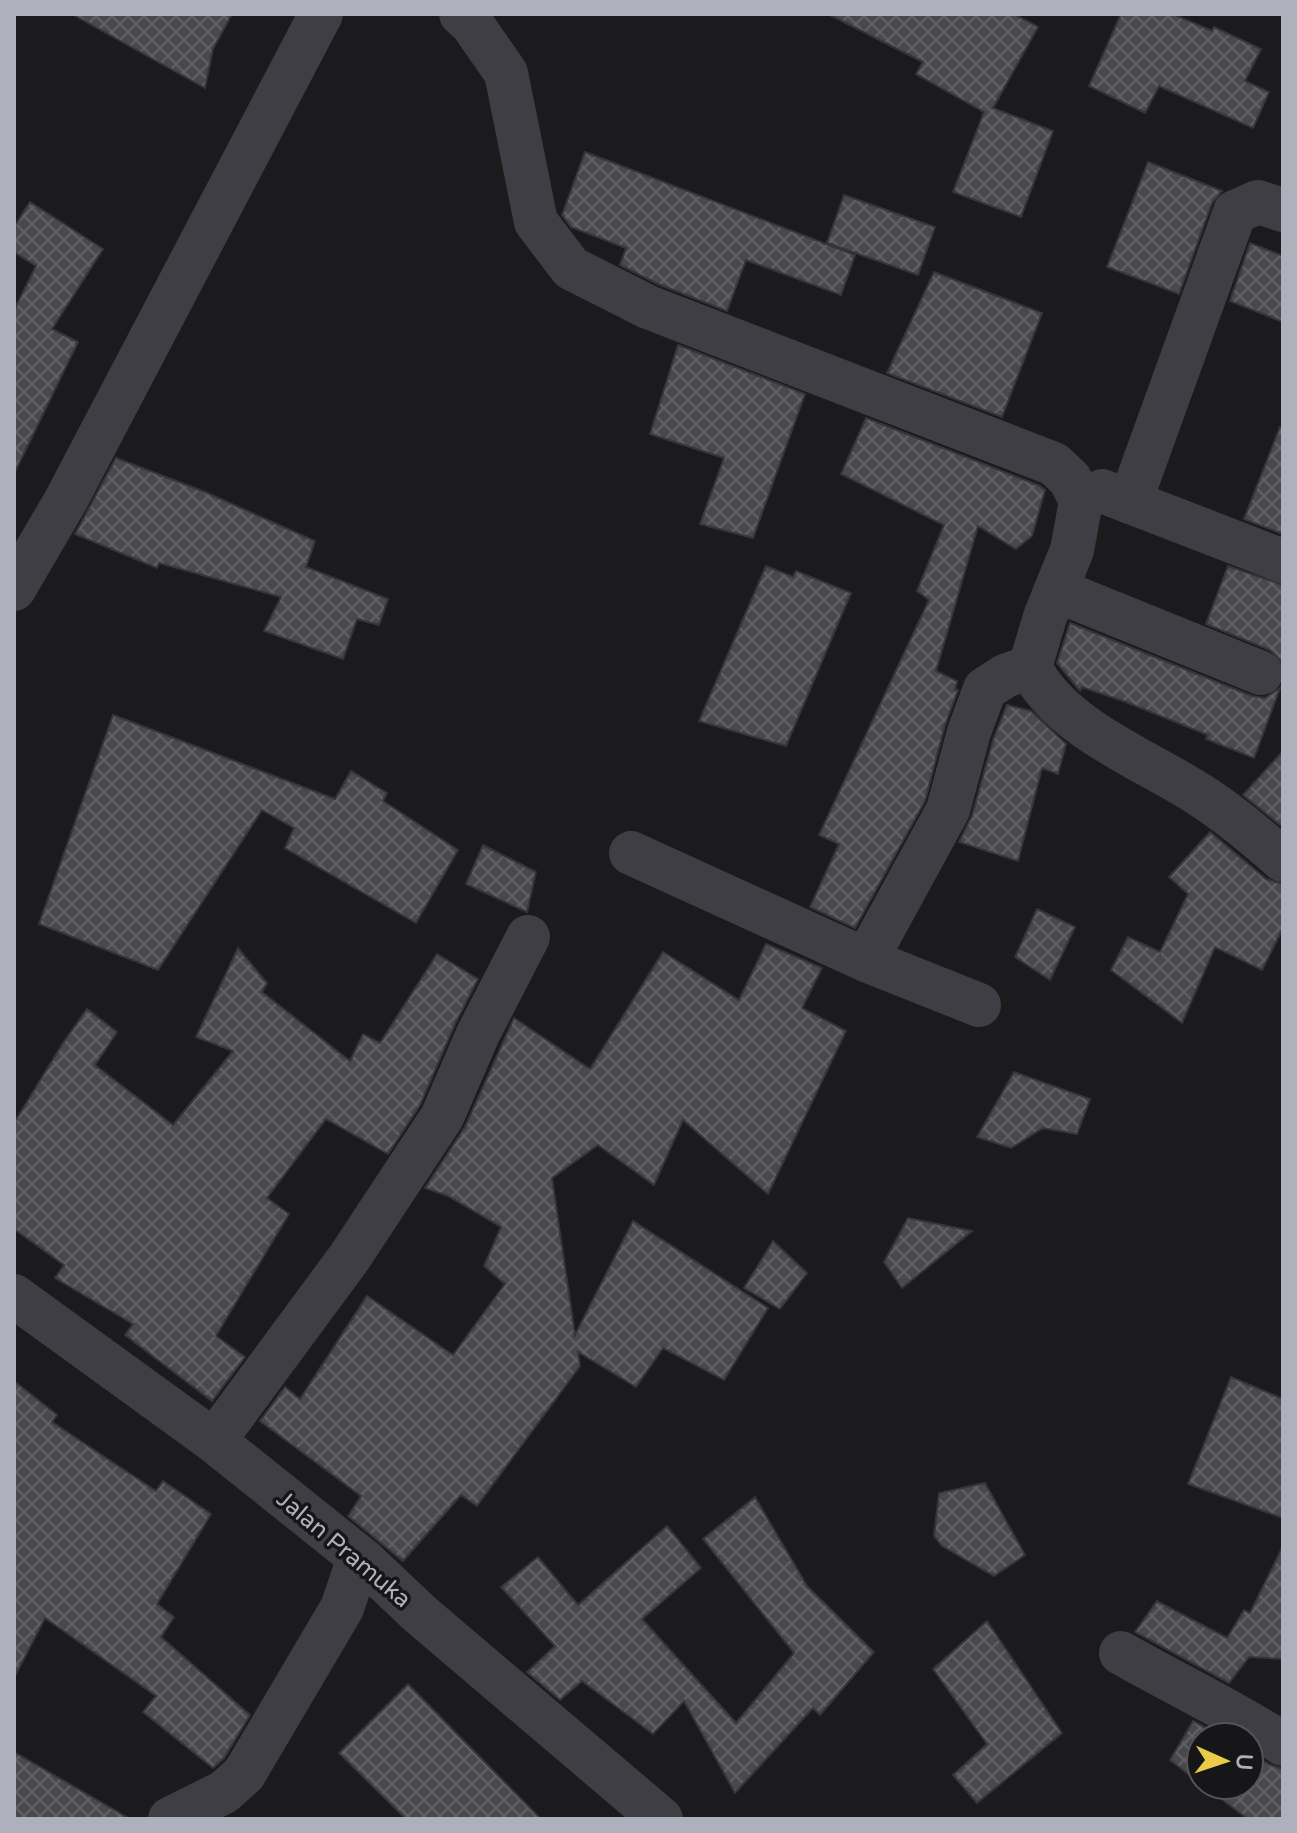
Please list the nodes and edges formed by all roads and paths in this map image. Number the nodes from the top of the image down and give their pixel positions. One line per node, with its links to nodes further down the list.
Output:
1 (321, 14): 7 (street)
2 (461, 14): 4 (street)
3 (1283, 210): 5 (street)
4 (1070, 479): 5 (street); 8 (street)
5 (1130, 502): 6 (street)
6 (1283, 561)
7 (14, 589)
8 (1056, 590): 9 (street); 10 (street)
9 (1030, 667): 12 (street); 14 (street)
10 (1261, 673)
11 (631, 853): 14 (street)
12 (1283, 860)
13 (528, 937): 17 (street)
14 (866, 960): 15 (street)
15 (979, 1005)
16 (14, 1296): 17 (street, Jalan Pramuka)
17 (214, 1441): 18 (street, Jalan Pramuka)
18 (359, 1558): 21 (street); 22 (street, Jalan Pramuka)
19 (1121, 1653): 20 (street)
20 (1283, 1744)
21 (170, 1819)
22 (661, 1819)

